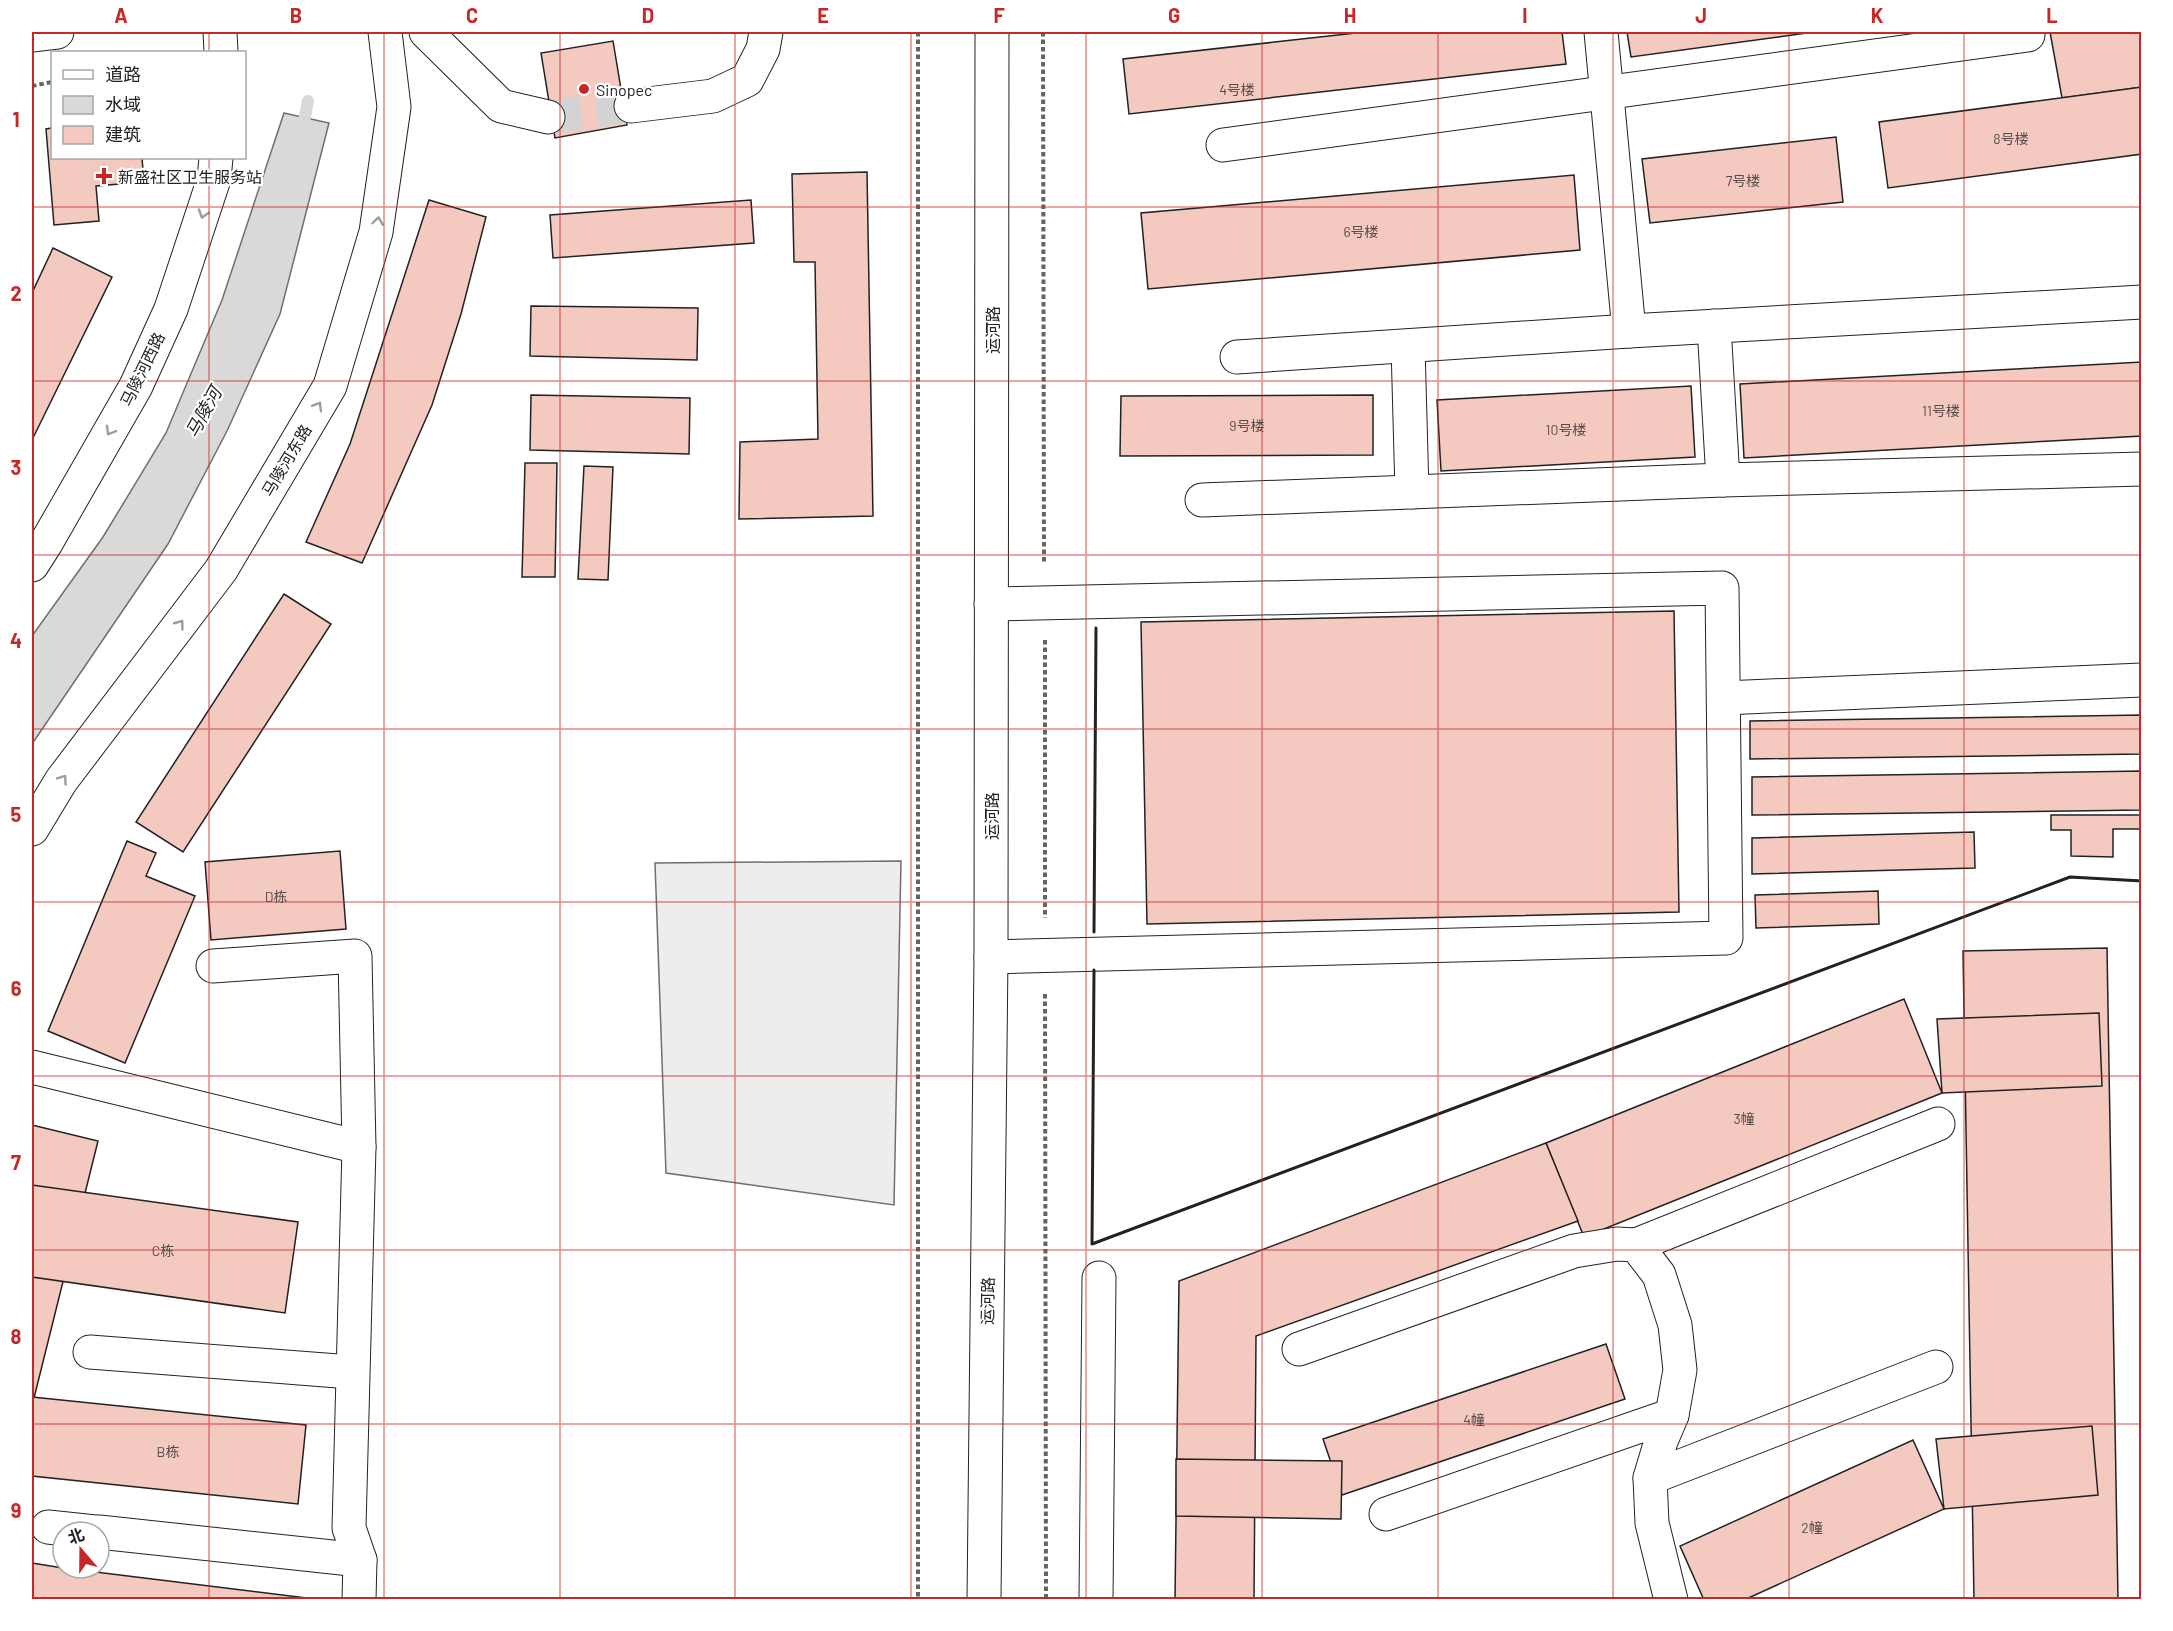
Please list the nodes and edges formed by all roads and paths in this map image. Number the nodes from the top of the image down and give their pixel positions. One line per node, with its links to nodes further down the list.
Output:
1 (57, 32): 10 (street)
2 (220, 32): 12 (street)
3 (385, 32): 34 (street, 马陵河东路, one-way to 3)
4 (426, 32): 17 (street)
5 (766, 32): 16 (street)
6 (918, 32): 55 (path)
7 (992, 32): 31 (street, 运河路)
8 (1043, 32): 30 (path)
9 (1601, 32): 15 (street)
10 (32, 35)
11 (2028, 35): 15 (street)
12 (221, 51)
13 (51, 82): 14 (path)
14 (32, 86)
15 (1607, 93): 18 (street); 22 (street)
16 (631, 106)
17 (548, 117)
18 (1223, 145)
19 (216, 159): 29 (street, 马陵河西路, one-way to 29)
20 (2142, 302): 21 (street)
21 (1714, 326): 22 (street); 26 (street)
22 (1629, 331): 23 (street)
23 (1408, 346): 24 (street); 27 (street)
24 (1237, 357)
25 (2142, 469): 26 (street)
26 (1723, 480): 27 (street)
27 (1412, 492): 28 (street)
28 (1202, 500)
29 (32, 565)
30 (1045, 603): 31 (street); 33 (street); 35 (path)
31 (991, 604): 36 (street, 运河路)
32 (2142, 680): 33 (street)
33 (1724, 698): 35 (street)
34 (32, 829)
35 (1046, 956): 36 (street); 57 (path)
36 (991, 957): 56 (street, 运河路)
37 (213, 966): 40 (street)
38 (32, 1067): 40 (street)
39 (1938, 1124): 41 (street)
40 (359, 1147): 46 (street)
41 (1636, 1245): 43 (street); 47 (street)
42 (1099, 1278): 58 (street)
43 (1299, 1349)
44 (90, 1352): 46 (street)
45 (1936, 1367): 48 (street)
46 (351, 1371): 53 (street)
47 (1672, 1415): 48 (street); 49 (street)
48 (1650, 1478): 59 (street)
49 (1386, 1514)
50 (48, 1527): 51 (street)
51 (51, 1527)
52 (111, 1533): 53 (street)
53 (360, 1560): 54 (street)
54 (359, 1599)
55 (918, 1599)
56 (984, 1599)
57 (1046, 1599)
58 (1096, 1599)
59 (1671, 1599)

